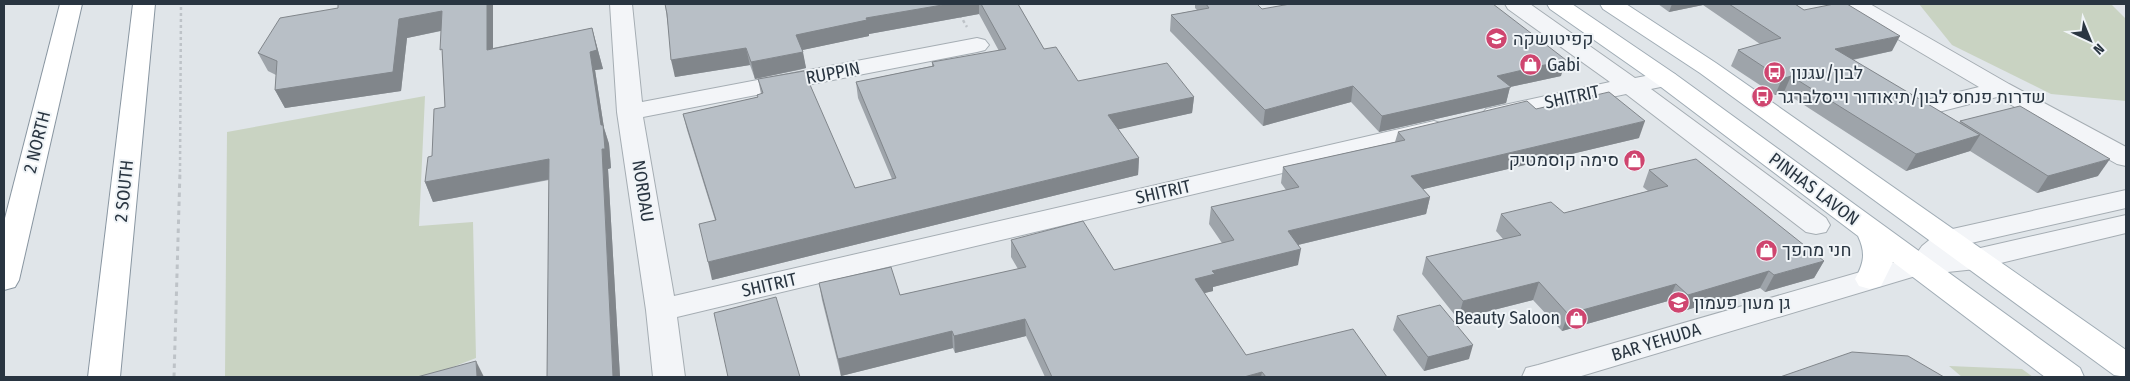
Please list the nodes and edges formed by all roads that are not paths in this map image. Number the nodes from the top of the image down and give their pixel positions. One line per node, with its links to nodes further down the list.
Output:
1 (71, 4): 23 (main road, 2 NORTH)
2 (144, 4): 27 (main road, 2 SOUTH)
3 (621, 4): 13 (street, NORDAU)
4 (1516, 4): 10 (street)
5 (1558, 4): 9 (main road, PINHAS LAVON)
6 (1611, 4): 19 (main road, PINHAS LAVON)
7 (1855, 4): 11 (street)
8 (977, 46): 13 (street, RUPPIN)
9 (1666, 79): 10 (street, SHITRIT); 18 (main road, PINHAS LAVON)
10 (1630, 85): 17 (street); 24 (street, SHITRIT)
11 (2000, 89): 12 (street); 14 (street)
12 (1920, 109)
13 (630, 112): 24 (street, NORDAU)
14 (2126, 158)
15 (2126, 199): 19 (street)
16 (2126, 224): 20 (street)
17 (1816, 225)
18 (1870, 231): 21 (main road, PINHAS LAVON); 22 (main road)
19 (1949, 239): 20 (main road, PINHAS LAVON); 21 (street)
20 (1976, 259): 21 (street); 25 (main road, PINHAS LAVON)
21 (1918, 265): 22 (street, BAR YEHUDA); 29 (main road, PINHAS LAVON)
22 (1870, 279): 26 (street, BAR YEHUDA)
23 (4, 280)
24 (661, 310): 28 (street, NORDAU)
25 (2126, 366)
26 (1551, 376)
27 (104, 377)
28 (669, 377)
29 (2068, 377)

